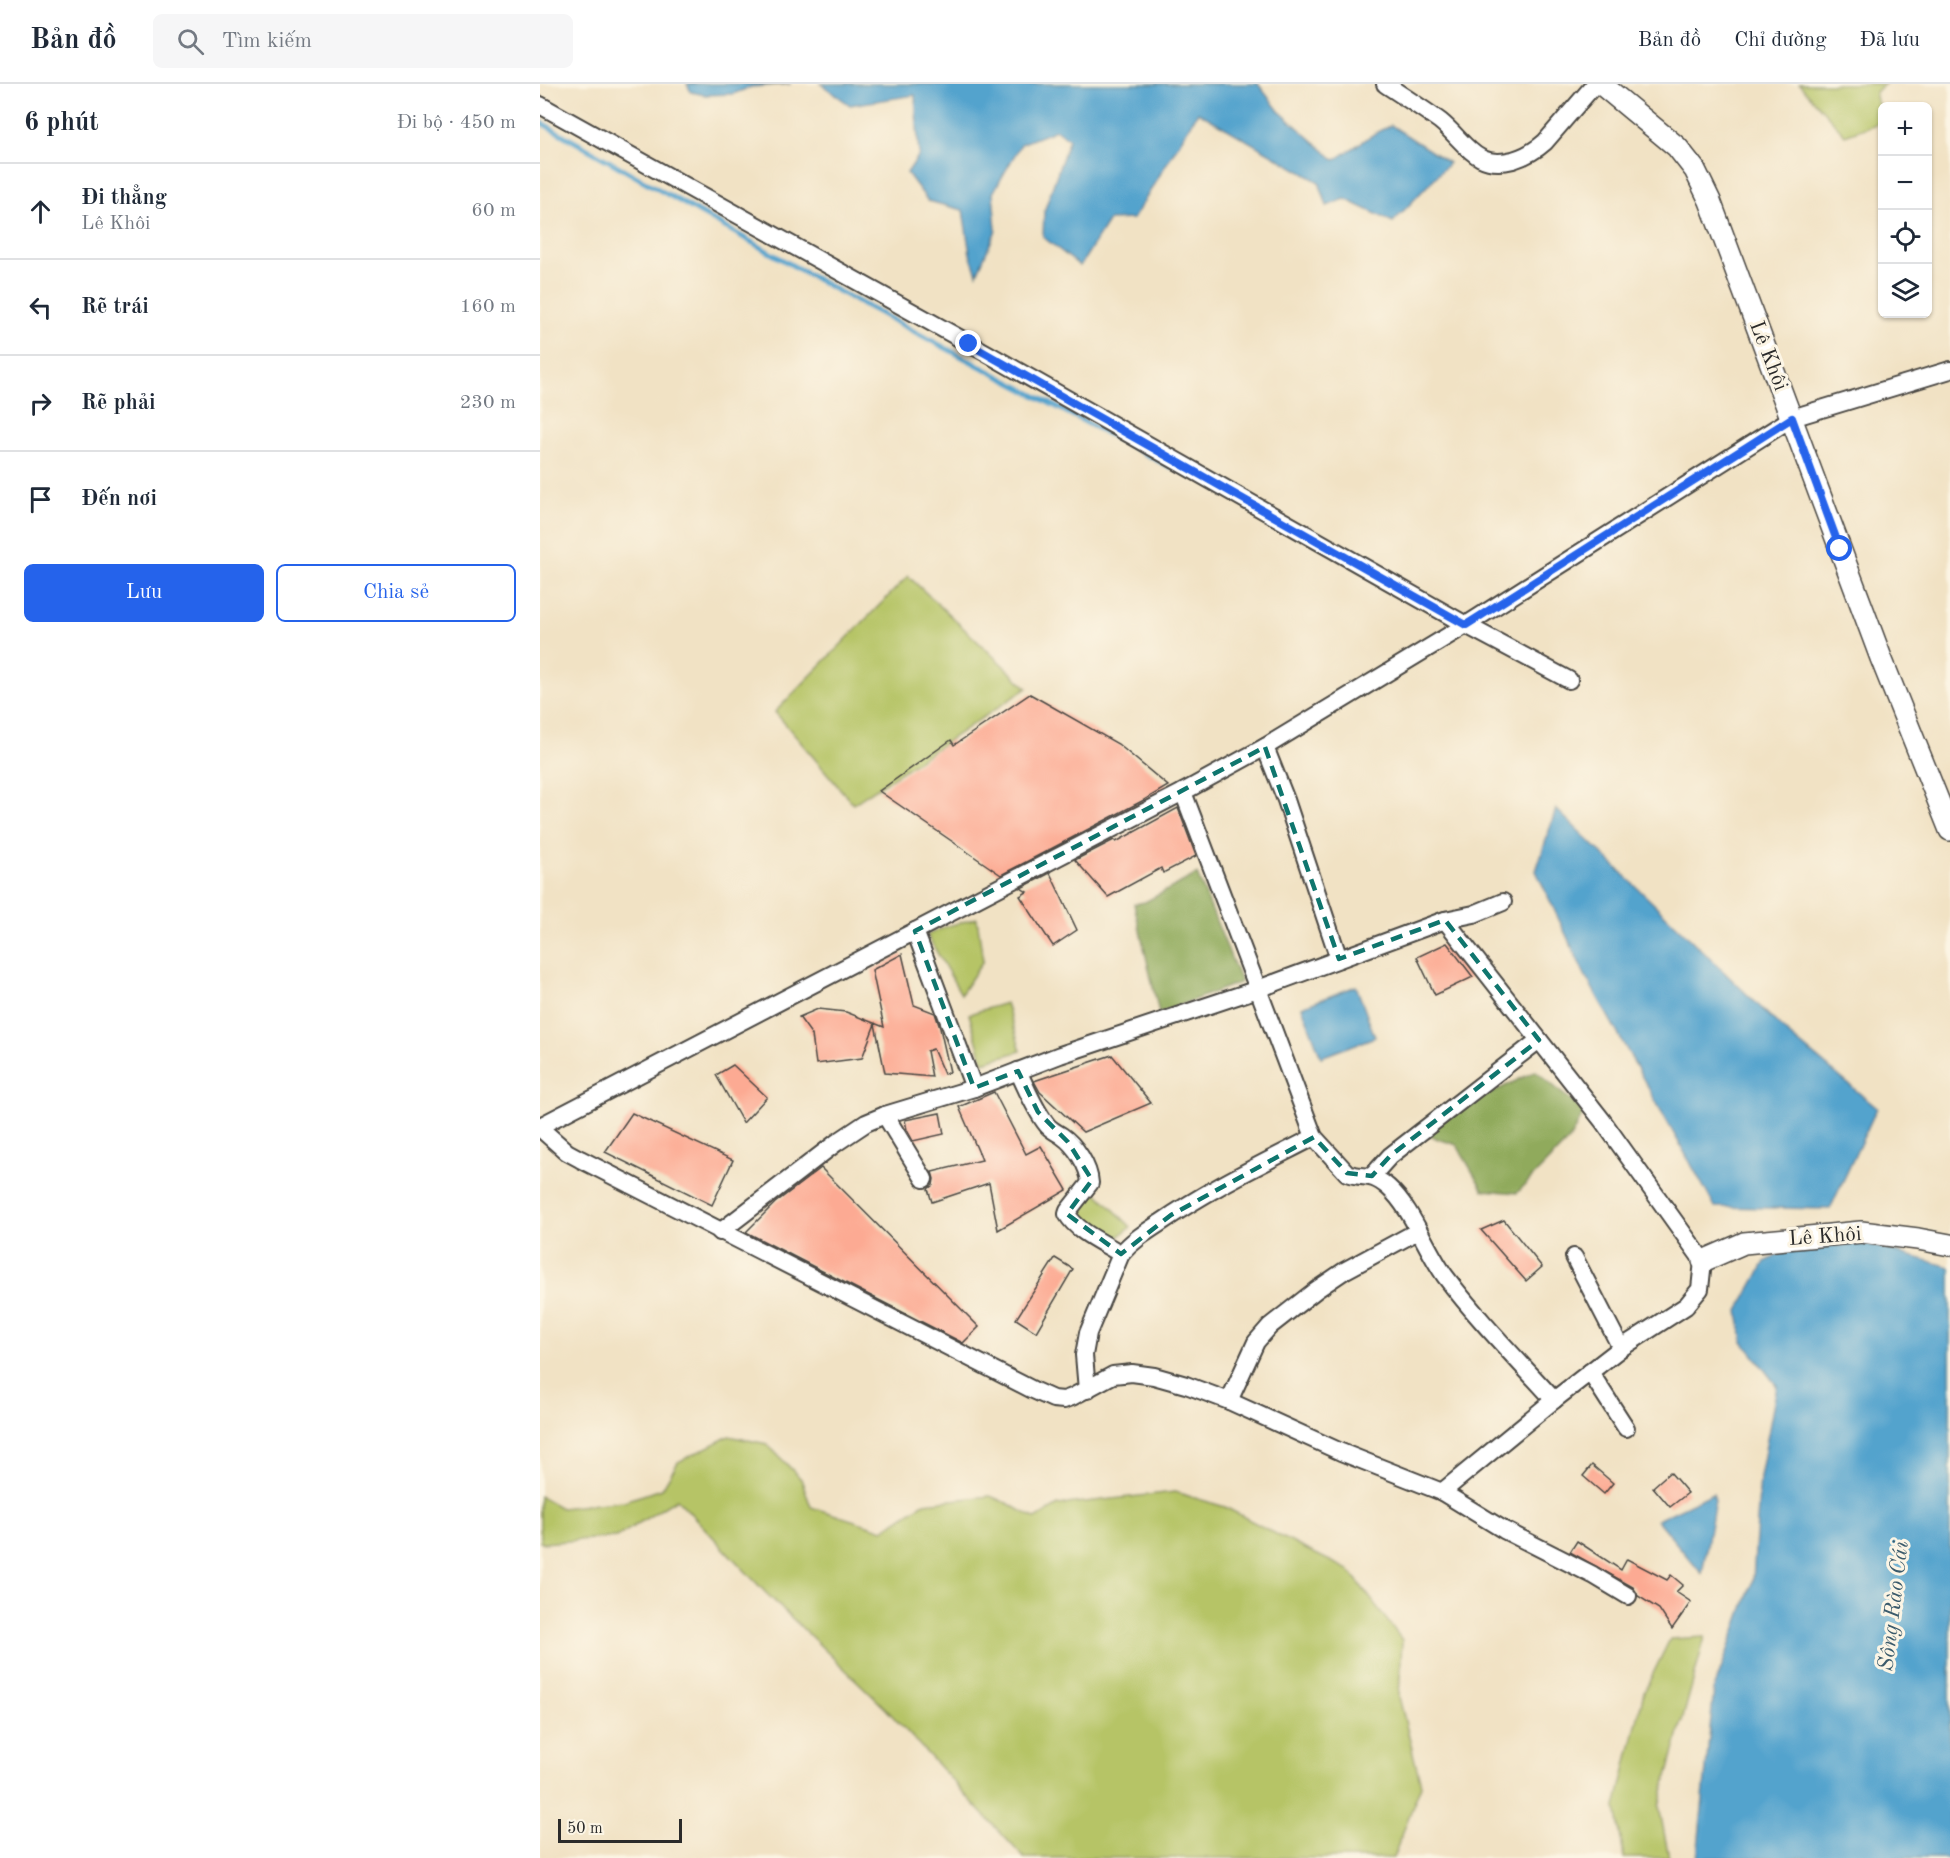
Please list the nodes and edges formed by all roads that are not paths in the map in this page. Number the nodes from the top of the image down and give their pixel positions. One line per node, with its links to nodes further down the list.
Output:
1 (1385, 84): 2 (street)
2 (1595, 84)
3 (1601, 84): 6 (street, Lê Khôi)
4 (540, 105): 7 (street)
5 (1950, 370): 6 (street)
6 (1792, 418): 7 (street); 11 (street, Lê Khôi)
7 (1466, 625): 8 (street); 9 (street)
8 (1569, 680)
9 (1265, 747): 10 (street); 15 (street)
10 (1183, 792): 14 (street); 16 (street)
11 (1950, 830)
12 (1503, 902): 13 (street)
13 (1445, 920): 15 (street); 17 (street)
14 (915, 931): 19 (street); 21 (street)
15 (1339, 959): 16 (street)
16 (1258, 989): 18 (street); 22 (street)
17 (1539, 1040): 23 (street); 30 (street)
18 (1018, 1071): 19 (street); 28 (street)
19 (975, 1088): 20 (street)
20 (885, 1115): 24 (street); 25 (street)
21 (540, 1127): 25 (street)
22 (1314, 1137): 23 (street); 28 (street)
23 (1372, 1176): 26 (street)
24 (924, 1179)
25 (720, 1232): 33 (street)
26 (1418, 1232): 34 (street); 35 (street)
27 (1950, 1245): 30 (street, Lê Khôi)
28 (1121, 1254): 33 (street)
29 (1574, 1257): 31 (street)
30 (1703, 1261): 31 (street)
31 (1621, 1348): 32 (street)
32 (1590, 1372): 34 (street); 36 (street)
33 (1087, 1390): 35 (street)
34 (1554, 1400): 37 (street)
35 (1229, 1401): 37 (street)
36 (1626, 1428)
37 (1442, 1492): 38 (street)
38 (1628, 1596)

